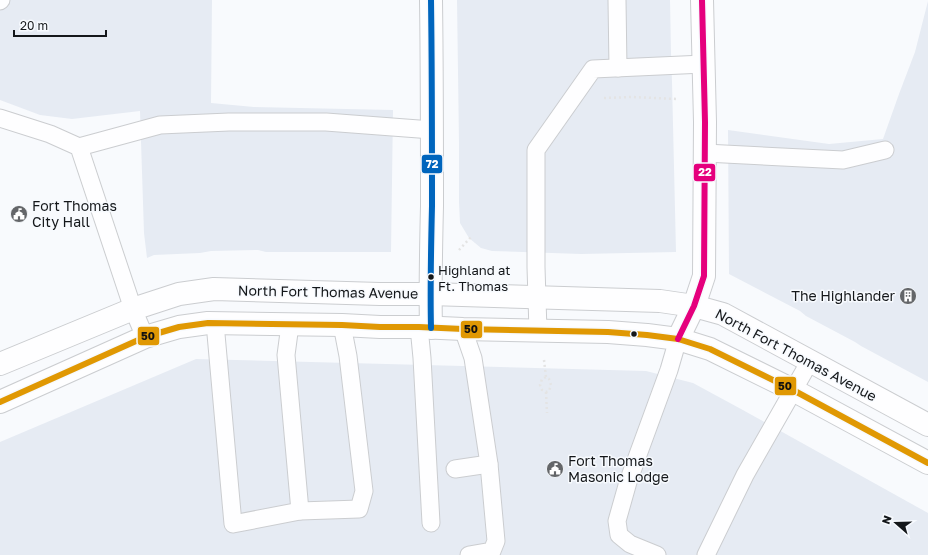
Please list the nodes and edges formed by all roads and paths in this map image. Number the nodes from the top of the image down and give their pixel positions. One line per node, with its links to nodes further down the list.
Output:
1 (431, 0): 9 (main road)
2 (617, 0): 5 (lane)
3 (702, 0): 4 (main road)
4 (704, 64): 5 (lane); 12 (main road)
5 (618, 68): 16 (lane)
6 (603, 98): 7 (path)
7 (679, 99)
8 (0, 118): 10 (lane)
9 (432, 130): 10 (lane); 15 (main road)
10 (79, 148): 18 (lane)
11 (885, 150): 12 (lane)
12 (705, 153): 17 (main road)
13 (471, 237): 14 (path)
14 (458, 252)
15 (430, 294): 16 (main road, North Fort Thomas Avenue); 18 (main road, North Fort Thomas Avenue); 22 (main road)
16 (537, 297): 17 (main road, North Fort Thomas Avenue); 24 (lane)
17 (694, 306): 26 (main road); 28 (main road, North Fort Thomas Avenue)
18 (133, 309): 25 (lane); 29 (main road, North Fort Thomas Avenue)
19 (215, 323): 20 (main road); 25 (main road); 39 (lane)
20 (290, 325): 21 (main road); 39 (lane)
21 (342, 325): 22 (main road); 39 (lane)
22 (425, 327): 23 (main road); 40 (lane)
23 (463, 329): 24 (main road); 37 (lane)
24 (538, 331): 26 (main road)
25 (145, 337): 33 (main road)
26 (678, 339): 31 (main road); 42 (lane)
27 (544, 360): 30 (path)
28 (810, 361): 31 (lane); 35 (main road, North Fort Thomas Avenue)
29 (0, 364)
30 (546, 377): 32 (path); 32 (path)
31 (793, 390): 36 (main road); 43 (lane)
32 (546, 392): 34 (path)
33 (0, 402)
34 (547, 413)
35 (928, 425)
36 (928, 463)
37 (489, 464): 38 (lane); 41 (lane)
38 (455, 469)
39 (300, 511)
40 (431, 523)
41 (469, 555)
42 (657, 555)
43 (706, 555)

